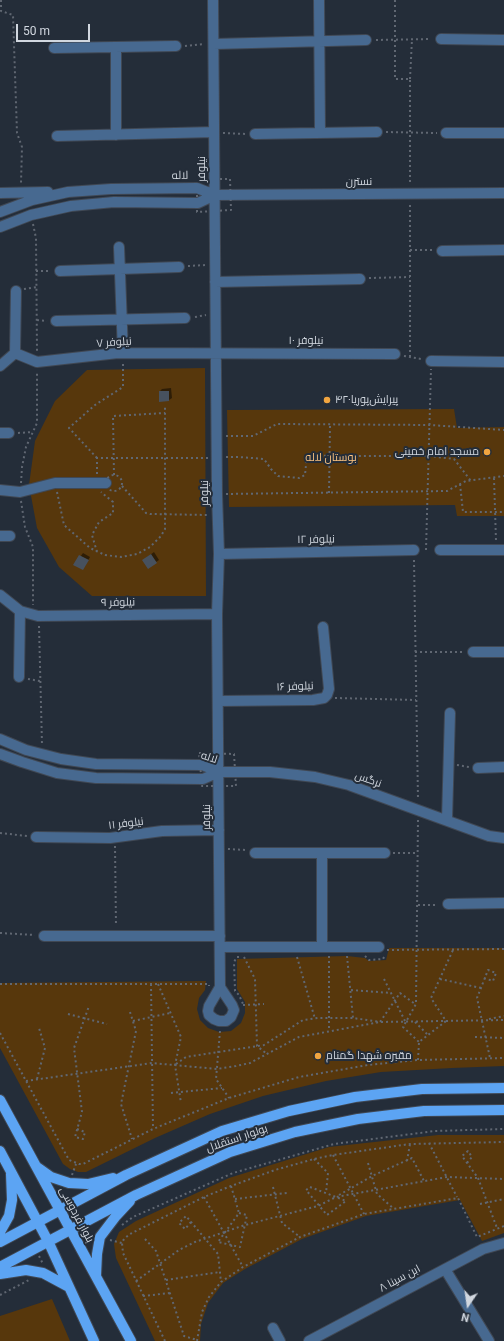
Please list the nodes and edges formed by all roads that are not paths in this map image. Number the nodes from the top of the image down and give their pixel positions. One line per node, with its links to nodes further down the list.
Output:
1 (213, 0): 7 (street, نیلوفر)
2 (319, 0): 6 (street)
3 (440, 39): 5 (street)
4 (366, 40): 6 (street)
5 (504, 40)
6 (319, 41): 7 (street); 12 (street)
7 (214, 44): 11 (street, نیلوفر)
8 (176, 46): 9 (street)
9 (116, 47): 10 (street); 17 (street)
10 (54, 48)
11 (214, 132): 17 (street); 22 (street, نیلوفر)
12 (320, 132): 13 (street); 15 (street)
13 (377, 132)
14 (446, 133): 16 (street)
15 (255, 134)
16 (504, 134)
17 (116, 135): 18 (street)
18 (57, 136)
19 (68, 192): 20 (street); 22 (street, لاله); 23 (street, لاله)
20 (0, 193)
21 (504, 193): 22 (street, نسترن)
22 (215, 195): 24 (street); 32 (street, نیلوفر)
23 (0, 212)
24 (0, 227)
25 (119, 247): 29 (street)
26 (504, 250): 27 (street)
27 (442, 251)
28 (179, 267): 29 (street)
29 (120, 269): 30 (street); 35 (street)
30 (60, 271)
31 (360, 278): 32 (street)
32 (215, 282): 39 (street, نیلوفر)
33 (16, 291): 37 (street)
34 (185, 318): 35 (street)
35 (122, 320): 36 (street); 38 (street)
36 (56, 321)
37 (15, 353): 38 (street, نیلوفر ۷); 43 (street)
38 (123, 353): 39 (street, نیلوفر ۷)
39 (216, 353): 40 (street, نیلوفر ۱۰); 49 (street, نیلوفر)
40 (395, 354)
41 (431, 361): 42 (street)
42 (504, 362)
43 (0, 366)
44 (101, 483): 45 (street)
45 (0, 490)
46 (414, 550): 49 (street, نیلوفر ۱۲)
47 (440, 550): 48 (street)
48 (500, 550)
49 (219, 554): 52 (street, نیلوفر)
50 (0, 595): 51 (street)
51 (20, 611): 52 (street, نیلوفر ۹); 56 (street)
52 (217, 614): 57 (street, نیلوفر)
53 (323, 627): 57 (street, نیلوفر ۱۶)
54 (473, 652): 55 (street)
55 (504, 652)
56 (19, 677)
57 (218, 701): 63 (street, نیلوفر)
58 (450, 713): 64 (street)
59 (0, 739): 63 (street, لاله)
60 (0, 754): 63 (street, لاله)
61 (504, 767): 62 (street)
62 (478, 768)
63 (219, 772): 64 (street, نرگس); 65 (street, نیلوفر)
64 (447, 820): 67 (street, نرگس)
65 (219, 830): 66 (street, نیلوفر ۱۱); 74 (street, نیلوفر)
66 (36, 837)
67 (504, 838)
68 (255, 853): 69 (street)
69 (322, 853): 70 (street); 77 (street)
70 (385, 853)
71 (504, 903): 72 (street)
72 (448, 904)
73 (44, 936): 74 (street)
74 (220, 936): 75 (street, نیلوفر)
75 (220, 947): 77 (street); 78 (street, نیلوفر)
76 (379, 947): 77 (street)
77 (322, 952)
78 (220, 986)
79 (504, 1088): 85 (main road, بولوار استقلال)
80 (0, 1100): 83 (main road, بلوار فردوسی)
81 (504, 1110): 86 (main road, بولوار استقلال)
82 (0, 1151): 84 (main road)
83 (36, 1166): 85 (main road); 87 (main road, بلوار فردوسی)
84 (11, 1172): 88 (main road); 90 (main road)
85 (126, 1175): 87 (main road, بولوار استقلال)
86 (136, 1194): 89 (main road, بولوار استقلال); 97 (main road)
87 (60, 1210): 88 (main road, بولوار استقلال); 89 (main road, بلوار فردوسی)
88 (38, 1221): 91 (main road); 92 (main road, بولوار استقلال)
89 (70, 1230): 91 (main road, بولوار استقلال); 97 (main road, بلوار فردوسی)
90 (0, 1232)
91 (48, 1241): 94 (main road, بولوار استقلال); 98 (main road)
92 (0, 1242)
93 (504, 1243): 95 (street, ابن سینا ۸)
94 (0, 1267)
95 (445, 1269): 103 (street, ابن سینا ۸); 104 (street)
96 (0, 1274): 98 (main road)
97 (96, 1276): 101 (main road, بلوار فردوسی)
98 (69, 1287): 100 (main road)
99 (273, 1328): 102 (street)
100 (94, 1341)
101 (131, 1341)
102 (280, 1341)
103 (309, 1341)
104 (489, 1341)

